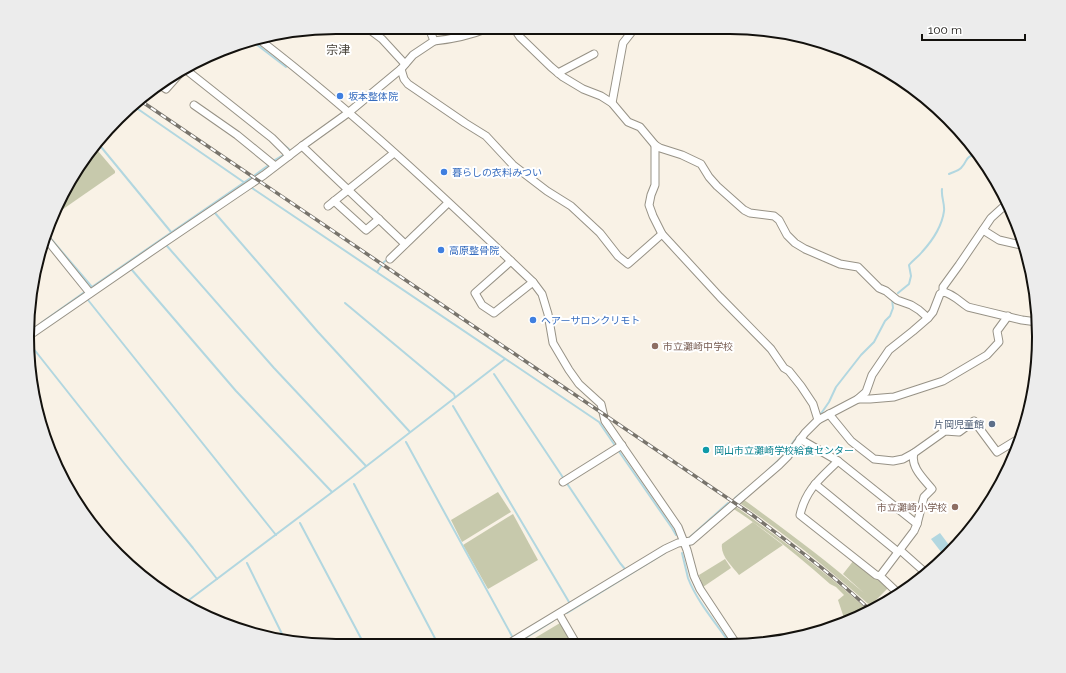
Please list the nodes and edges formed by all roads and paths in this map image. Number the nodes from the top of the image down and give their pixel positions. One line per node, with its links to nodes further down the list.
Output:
1 (375, 34): 9 (street)
2 (432, 34): 6 (street)
3 (470, 34): 6 (street)
4 (518, 34): 11 (street)
5 (630, 34): 14 (street)
6 (434, 41): 9 (street)
7 (264, 43): 16 (street)
8 (594, 54): 11 (street)
9 (403, 66): 16 (street); 27 (street)
10 (189, 73): 19 (street)
11 (558, 73): 14 (street)
12 (171, 83): 13 (street)
13 (164, 88)
14 (612, 103): 17 (street)
15 (194, 106): 21 (street)
16 (348, 113): 18 (street); 20 (street)
17 (654, 145): 27 (street); 37 (street)
18 (302, 146): 19 (street); 22 (street)
19 (287, 153): 21 (street)
20 (394, 153): 22 (street); 23 (street)
21 (273, 164): 34 (street)
22 (349, 190): 25 (street); 25 (street)
23 (448, 203): 29 (street); 32 (street)
24 (1003, 208): 26 (street)
25 (379, 219): 29 (street)
26 (983, 230): 30 (street); 35 (street)
27 (662, 234): 42 (street)
28 (49, 242): 34 (street)
29 (405, 244): 31 (street)
30 (1018, 244)
31 (390, 259)
32 (511, 261): 33 (street); 33 (street)
33 (533, 282): 45 (street)
34 (88, 291): 39 (street)
35 (943, 292): 36 (street); 37 (street)
36 (1008, 316): 38 (street); 40 (street)
37 (928, 318): 40 (street)
38 (1031, 321)
39 (34, 332)
40 (858, 399): 41 (street)
41 (829, 414): 42 (street); 46 (street)
42 (818, 420): 43 (street)
43 (800, 439): 47 (street); 51 (street)
44 (1013, 442): 46 (street)
45 (619, 447): 48 (street); 51 (street)
46 (914, 453): 50 (street)
47 (838, 461): 49 (street); 50 (street)
48 (565, 482)
49 (815, 484): 52 (street); 54 (street)
50 (917, 524): 52 (street)
51 (684, 542): 56 (street); 59 (street)
52 (899, 551): 53 (street); 54 (street)
53 (922, 570)
54 (880, 576): 55 (street)
55 (895, 590)
56 (559, 614): 57 (street); 58 (street)
57 (516, 639)
58 (574, 639)
59 (733, 639)

